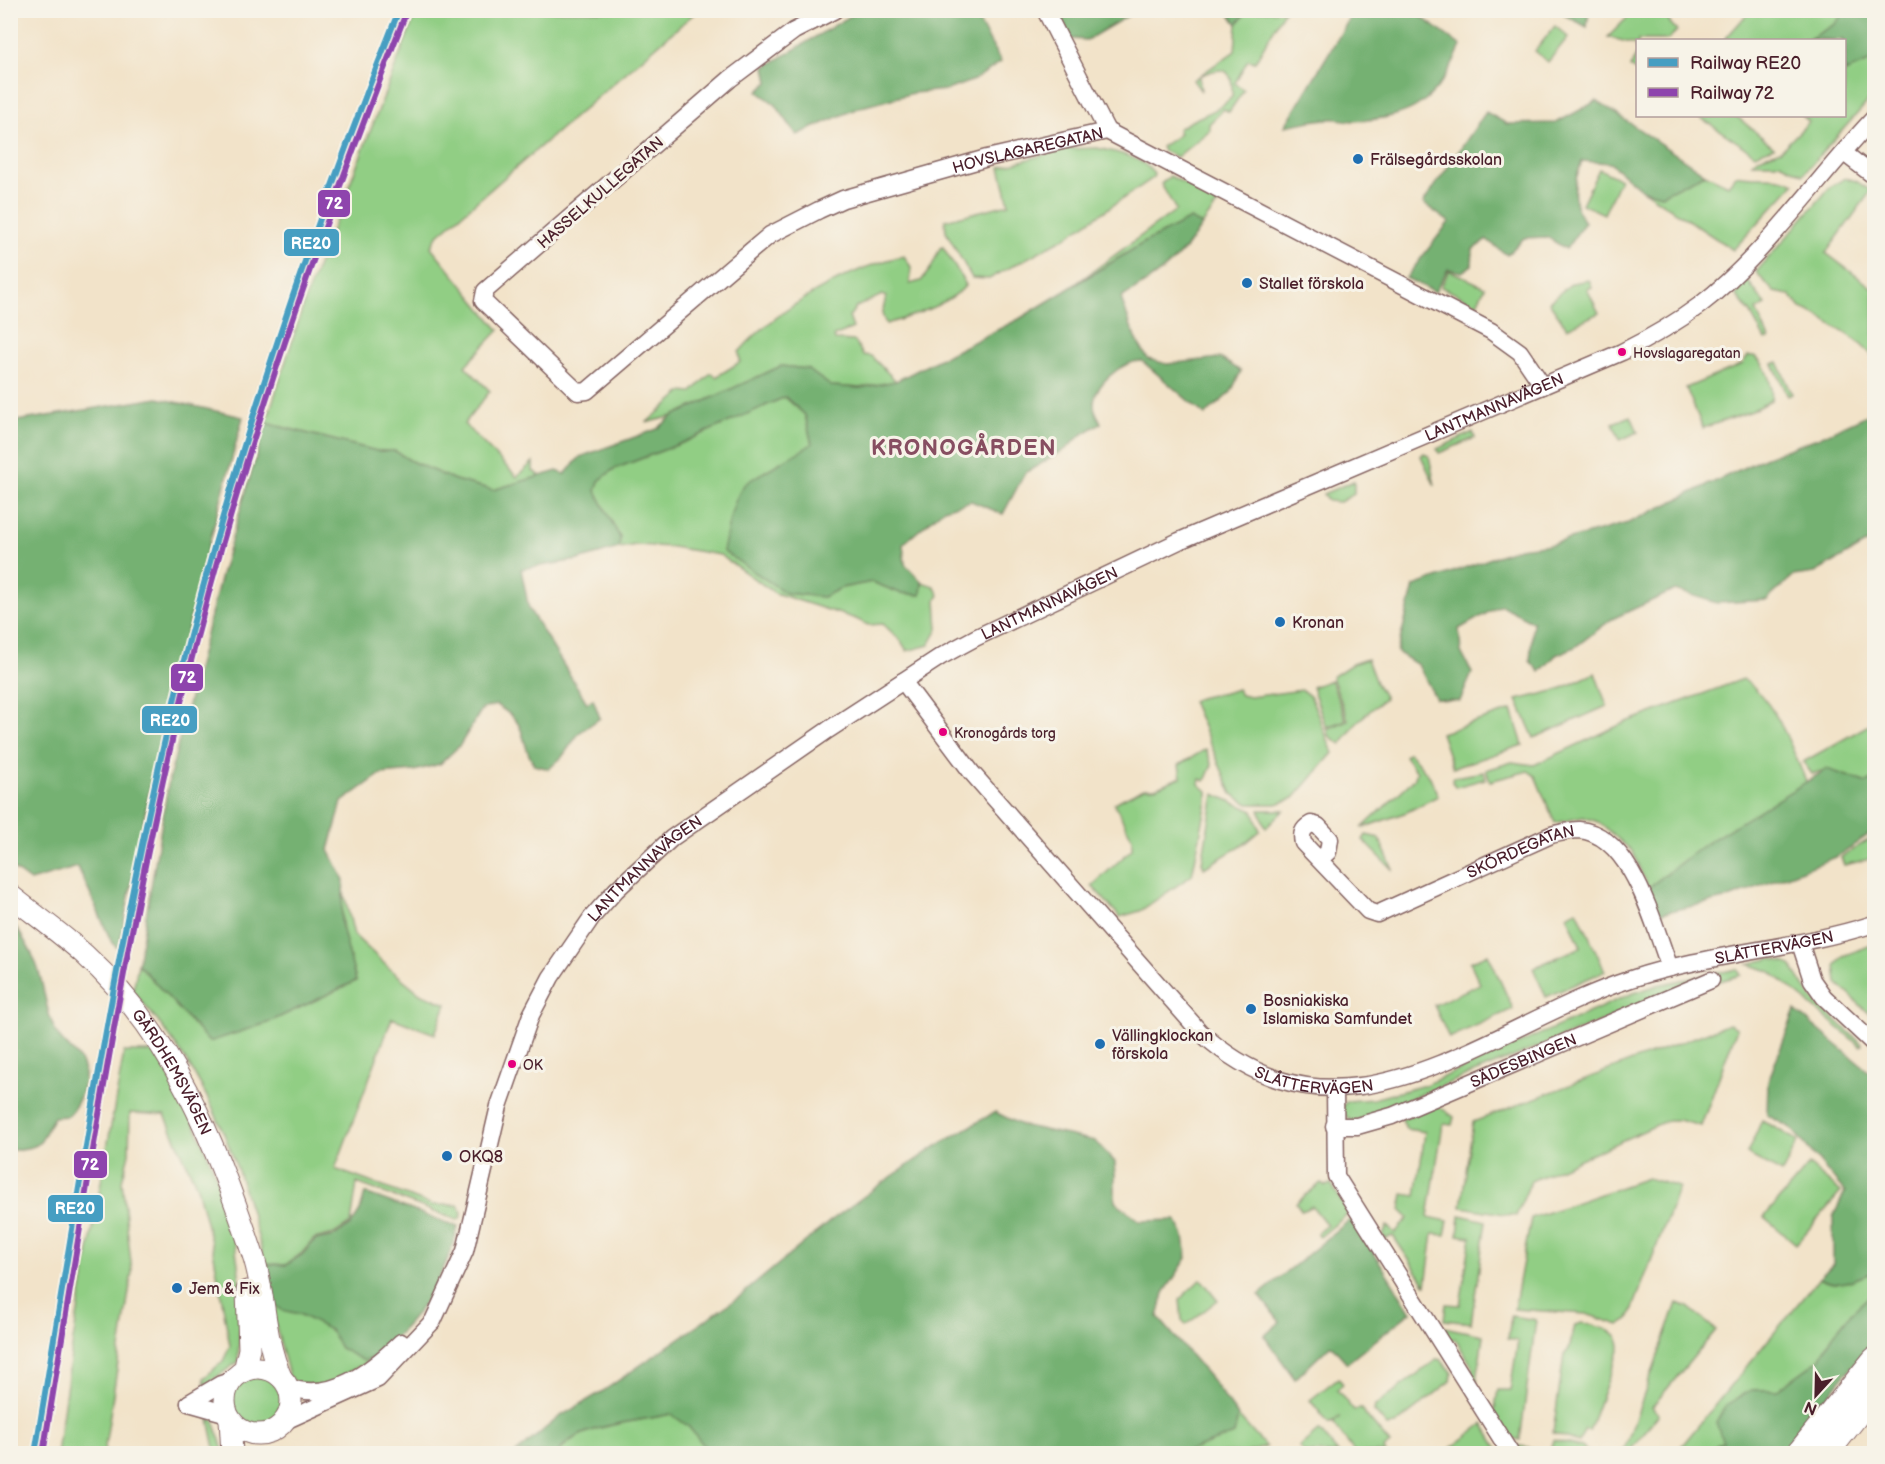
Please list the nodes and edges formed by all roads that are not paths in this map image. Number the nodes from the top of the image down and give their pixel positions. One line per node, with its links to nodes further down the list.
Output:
1 (835, 10): 8 (street, HASSELKULLEGATAN)
2 (1045, 10): 4 (street)
3 (1875, 118): 5 (street, LANTMANNAVÄGEN)
4 (1107, 131): 7 (street, HOVSLAGAREGATAN); 8 (street, HOVSLAGAREGATAN)
5 (1844, 153): 6 (street); 7 (street, LANTMANNAVÄGEN)
6 (1875, 176)
7 (1543, 386): 9 (street, LANTMANNAVÄGEN)
8 (582, 393)
9 (903, 681): 17 (street, SLÅTTERVÄGEN); 20 (street, LANTMANNAVÄGEN)
10 (1320, 859): 14 (street, SKÖRDEGATAN)
11 (10, 896): 19 (main road, GÄRDHEMSVÄGEN)
12 (1875, 924): 13 (street, SLÅTTERVÄGEN)
13 (1800, 943): 14 (street, SLÅTTERVÄGEN); 16 (street)
14 (1670, 969): 17 (street, SLÅTTERVÄGEN)
15 (1711, 980): 18 (street, SÄDESBINGEN)
16 (1875, 1044)
17 (1335, 1089): 18 (street)
18 (1334, 1126): 30 (street)
19 (242, 1228): 22 (main road, GÄRDHEMSVÄGEN); 23 (main road, GÄRDHEMSVÄGEN)
20 (442, 1301): 23 (street, LANTMANNAVÄGEN); 26 (street, LANTMANNAVÄGEN)
21 (1875, 1360): 31 (highway)
22 (238, 1375): 23 (main road); 25 (main road); 25 (street)
23 (285, 1382): 26 (main road)
24 (1875, 1393): 32 (highway)
25 (229, 1417): 27 (main road); 28 (main road)
26 (285, 1421): 27 (main road)
27 (266, 1434): 29 (main road)
28 (232, 1454)
29 (250, 1454)
30 (1511, 1454)
31 (1798, 1454)
32 (1826, 1454)

